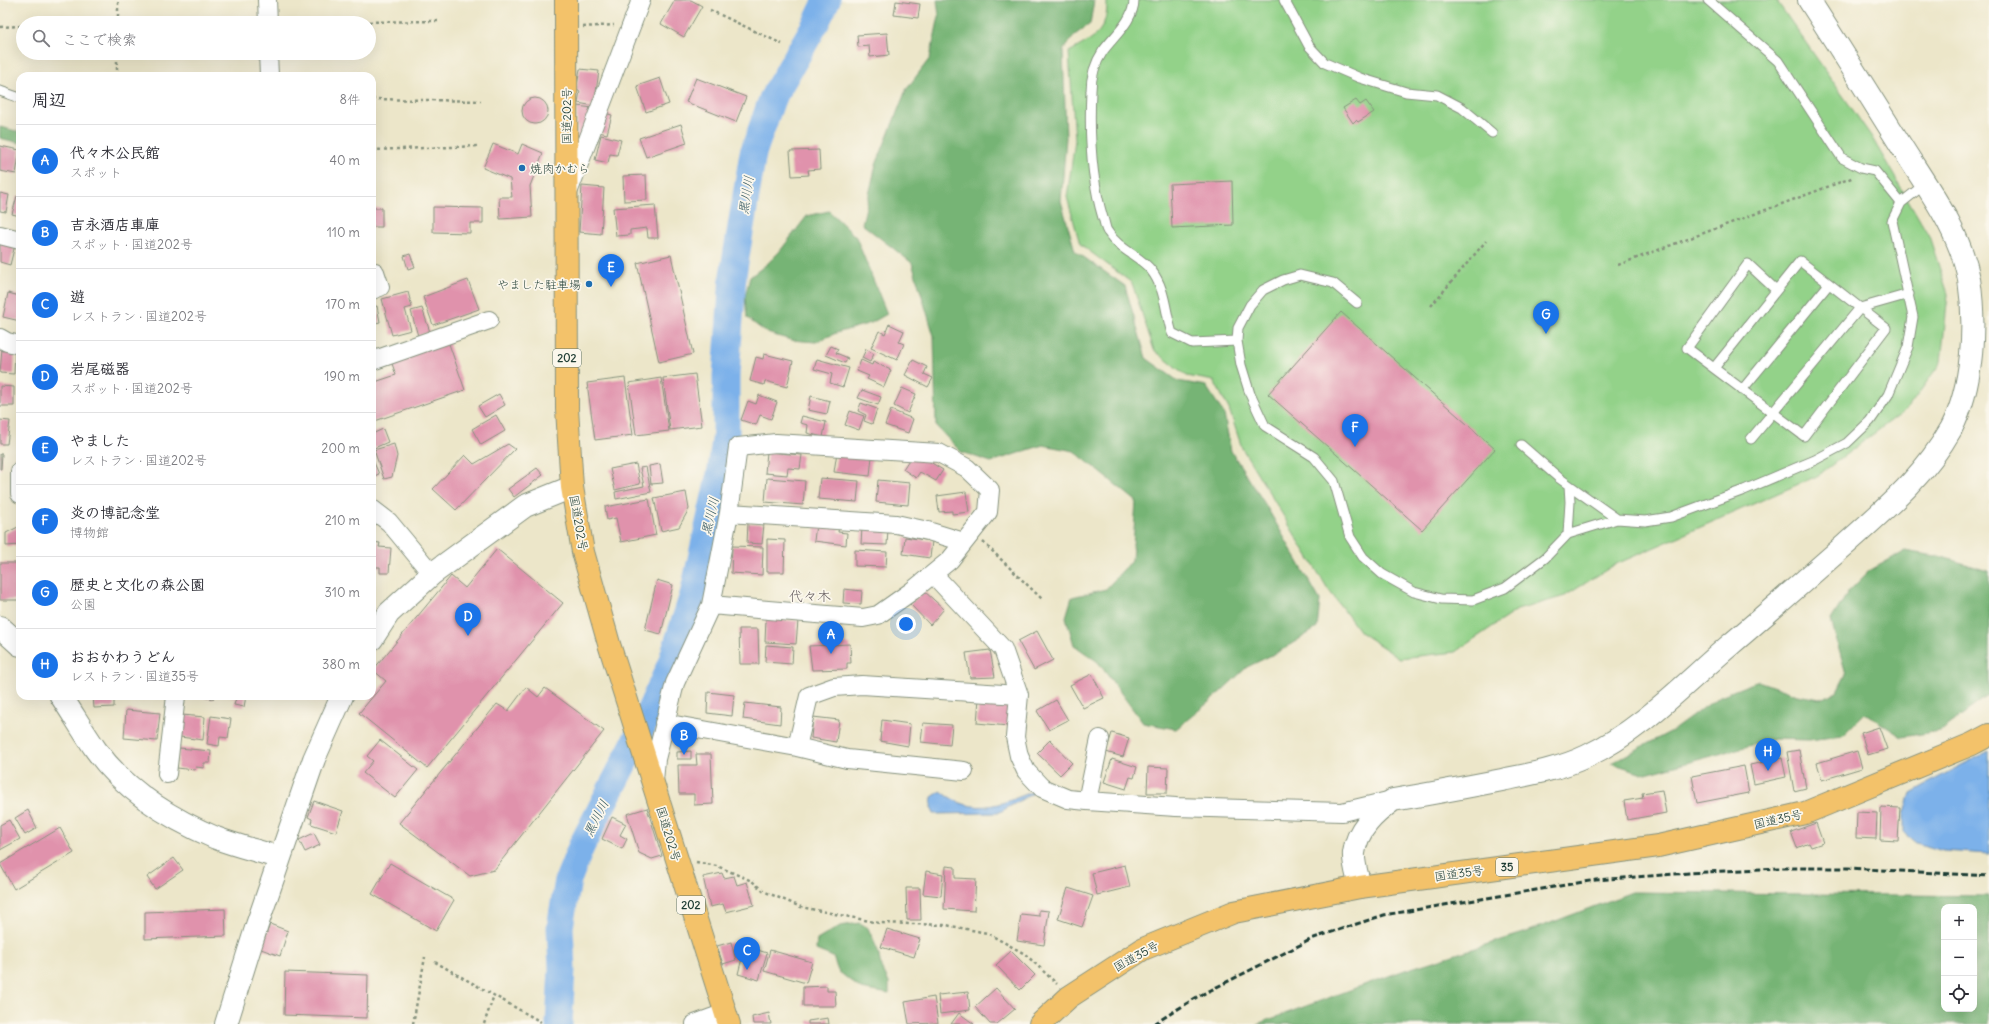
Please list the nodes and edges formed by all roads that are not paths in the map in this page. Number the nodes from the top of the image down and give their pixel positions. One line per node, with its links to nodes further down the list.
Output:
1 (267, 0): 8 (street)
2 (566, 0): 15 (highway, 国道202号 / 202)
3 (641, 0): 15 (street)
4 (1134, 0): 28 (lane)
5 (1284, 0): 13 (lane)
6 (1708, 0): 16 (lane)
7 (1809, 0): 14 (street)
8 (268, 16)
9 (268, 60): 10 (street)
10 (269, 72)
11 (0, 91): 12 (lane)
12 (16, 97)
13 (1492, 133)
14 (1925, 184): 16 (lane); 60 (street)
15 (566, 198): 37 (highway, 国道202号 / 202)
16 (1901, 203): 23 (lane)
17 (0, 235): 18 (street)
18 (16, 239)
19 (376, 275): 21 (street)
20 (1829, 284): 22 (lane); 25 (lane); 32 (lane)
21 (376, 288)
22 (1776, 290): 31 (lane); 31 (lane)
23 (1909, 294): 25 (lane); 40 (lane)
24 (1357, 303): 28 (lane)
25 (1860, 308): 33 (lane); 33 (lane)
26 (489, 320): 30 (street)
27 (0, 338): 29 (street)
28 (1237, 341): 41 (lane)
29 (16, 344)
30 (376, 360)
31 (1714, 368): 32 (lane)
32 (1742, 390): 33 (lane)
33 (1772, 413): 34 (lane)
34 (1750, 439)
35 (1521, 445): 36 (lane)
36 (1569, 485): 40 (lane); 41 (lane)
37 (572, 487): 43 (street); 59 (highway, 国道202号 / 202)
38 (376, 512): 43 (street)
39 (729, 513): 42 (street); 42 (street); 45 (street)
40 (1617, 519): 41 (lane)
41 (1568, 534)
42 (972, 541): 44 (street)
43 (432, 574): 47 (street)
44 (933, 574): 45 (street); 49 (street)
45 (711, 605): 53 (street)
46 (0, 627): 48 (street)
47 (376, 633)
48 (16, 641)
49 (1019, 695): 56 (street); 61 (street)
50 (65, 700): 62 (street)
51 (176, 700): 58 (street)
52 (340, 700): 62 (street)
53 (664, 723): 56 (street); 59 (street)
54 (1989, 735): 63 (highway, 国道35号 / 35)
55 (1100, 739): 61 (street)
56 (797, 748): 57 (street)
57 (964, 771)
58 (167, 774)
59 (654, 786): 64 (highway, 国道202号 / 202)
60 (1393, 800): 61 (street); 63 (street)
61 (1087, 801)
62 (280, 858): 65 (street)
63 (1360, 887): 67 (highway, 国道35号 / 35)
64 (727, 1018): 66 (street)
65 (226, 1024)
66 (695, 1024)
67 (1040, 1024)

